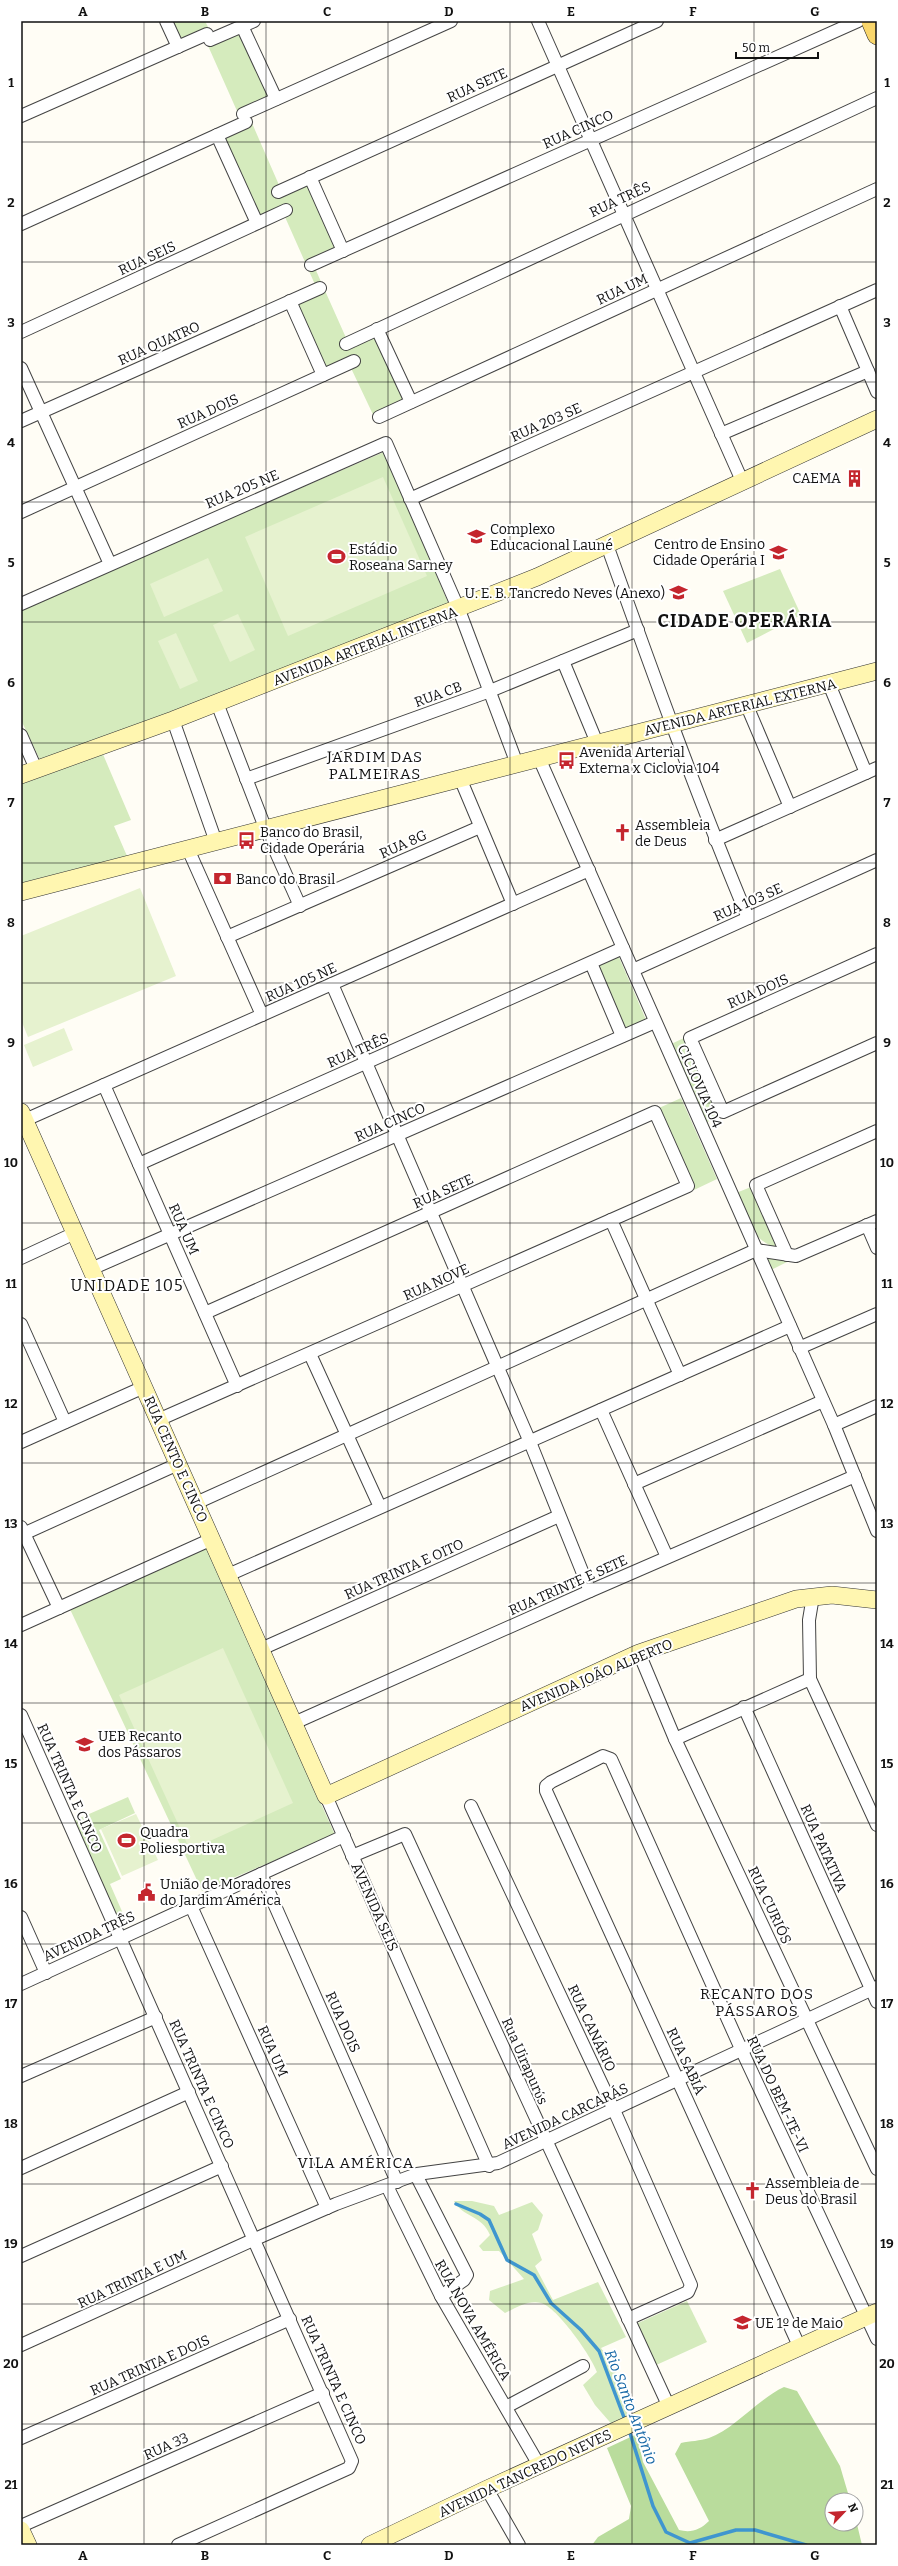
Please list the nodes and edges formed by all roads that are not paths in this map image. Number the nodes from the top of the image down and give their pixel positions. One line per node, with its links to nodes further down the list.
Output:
1 (166, 21): 10 (street)
2 (254, 21): 7 (street)
3 (451, 21): 13 (street)
4 (657, 21): 11 (street, RUA SETE)
5 (858, 21): 16 (street, RUA CINCO)
6 (871, 21): 9 (main road)
7 (242, 26): 10 (street); 13 (street)
8 (540, 26): 11 (street)
9 (877, 35)
10 (178, 47): 14 (street)
11 (558, 66): 16 (street); 17 (street, RUA SETE)
12 (877, 98): 21 (street, RUA TRÊS)
13 (276, 99): 15 (street)
14 (21, 116)
15 (217, 135): 22 (street); 23 (street)
16 (591, 140): 21 (street); 24 (street, RUA CINCO)
17 (310, 177): 19 (street, RUA SETE); 24 (street)
18 (877, 189): 27 (street, RUA UM)
19 (278, 192)
20 (286, 210): 23 (street, RUA SEIS)
21 (624, 214): 27 (street); 31 (street, RUA TRÊS)
22 (21, 224)
23 (257, 224): 32 (street, RUA SEIS)
24 (343, 250): 25 (street, RUA CINCO)
25 (310, 265)
26 (320, 288): 29 (street, RUA QUATRO)
27 (657, 289): 37 (street); 40 (street, RUA UM)
28 (877, 290): 30 (street, RUA 203 SE)
29 (290, 301): 38 (street); 41 (street, RUA QUATRO)
30 (840, 306): 35 (street); 37 (street, RUA 203 SE)
31 (377, 329): 33 (street, RUA TRÊS); 40 (street)
32 (21, 332)
33 (346, 344)
34 (354, 361): 38 (street, RUA DOIS)
35 (868, 371): 39 (street); 45 (street)
36 (23, 372): 41 (street)
37 (694, 372): 45 (street); 48 (street, RUA 203 SE)
38 (323, 375): 47 (street, RUA DOIS)
39 (877, 392)
40 (411, 402): 42 (street, RUA UM)
41 (41, 412): 44 (street, RUA QUATRO); 47 (street)
42 (379, 417)
43 (877, 419): 46 (street, AVENIDA ARTERIAL INTERNA)
44 (21, 421)
45 (722, 434): 46 (street)
46 (743, 483): 50 (street, AVENIDA ARTERIAL INTERNA)
47 (75, 488): 49 (street, RUA DOIS); 51 (street)
48 (410, 498): 51 (street, RUA 205 NE); 53 (street)
49 (21, 512)
50 (607, 545): 53 (street, AVENIDA ARTERIAL INTERNA); 54 (street)
51 (110, 564): 52 (street, RUA 205 NE)
52 (21, 604)
53 (459, 610): 58 (street); 59 (street, AVENIDA ARTERIAL INTERNA)
54 (638, 630): 55 (street, RUA CB); 62 (street)
55 (562, 661): 58 (street, RUA CB); 64 (street)
56 (877, 671): 57 (street, AVENIDA ARTERIAL EXTERNA)
57 (829, 684): 60 (street, AVENIDA ARTERIAL EXTERNA); 69 (street)
58 (490, 691): 66 (street); 71 (street, RUA CB)
59 (217, 703): 61 (street, AVENIDA ARTERIAL INTERNA); 71 (street)
60 (748, 706): 62 (street, AVENIDA ARTERIAL EXTERNA); 72 (street)
61 (173, 720): 68 (street, AVENIDA ARTERIAL INTERNA); 76 (street)
62 (672, 725): 64 (street, AVENIDA ARTERIAL EXTERNA); 75 (street)
63 (21, 735): 68 (street)
64 (597, 743): 65 (street, AVENIDA ARTERIAL EXTERNA)
65 (539, 758): 66 (street, AVENIDA ARTERIAL EXTERNA); 79 (street, CICLOVIA 104)
66 (517, 764): 70 (street, AVENIDA ARTERIAL EXTERNA)
67 (877, 768): 69 (street)
68 (29, 772)
69 (866, 773): 72 (street)
70 (460, 778): 73 (street); 74 (street, AVENIDA ARTERIAL EXTERNA)
71 (246, 779): 74 (street)
72 (790, 807): 75 (street)
73 (480, 827): 81 (street); 82 (street, RUA 8G)
74 (266, 830): 76 (street, AVENIDA ARTERIAL EXTERNA); 82 (street)
75 (715, 840): 83 (street)
76 (216, 842): 77 (street, AVENIDA ARTERIAL EXTERNA)
77 (188, 849): 80 (street, AVENIDA ARTERIAL EXTERNA); 84 (street)
78 (877, 861): 83 (street, RUA 103 SE)
79 (589, 870): 81 (street, RUA 105 NE); 85 (street, CICLOVIA 104)
80 (21, 892)
81 (513, 904): 89 (street, RUA 105 NE)
82 (300, 906): 84 (street, RUA 8G)
83 (748, 918): 88 (street, RUA 103 SE)
84 (227, 937): 90 (street)
85 (623, 948): 87 (street, RUA TRÊS); 88 (street, CICLOVIA 104)
86 (877, 954): 93 (street, RUA DOIS)
87 (590, 963): 92 (street); 94 (street, RUA TRÊS)
88 (633, 970): 91 (street, CICLOVIA 104)
89 (332, 984): 90 (street, RUA 105 NE); 94 (street)
90 (262, 1015): 95 (street, RUA 105 NE)
91 (655, 1022): 92 (street, RUA CINCO); 107 (street, CICLOVIA 104)
92 (622, 1036): 98 (street, RUA CINCO)
93 (877, 1043)
94 (366, 1063): 98 (street); 100 (street, RUA TRÊS)
95 (104, 1085): 96 (street, RUA 105 NE); 100 (street, RUA UM)
96 (23, 1116): 104 (street, RUA CENTO E CINCO)
97 (877, 1131): 108 (street)
98 (397, 1135): 101 (street); 105 (street, RUA CINCO)
99 (672, 1149): 101 (street, RUA SETE); 102 (street, RUA NOVE)
100 (139, 1164): 105 (street, RUA UM)
101 (431, 1212): 111 (street); 113 (street, RUA SETE)
102 (611, 1220): 111 (street, RUA NOVE); 112 (street)
103 (872, 1223): 106 (street); 108 (street)
104 (75, 1233): 109 (street); 110 (street, RUA CENTO E CINCO)
105 (170, 1235): 110 (street); 113 (street, RUA UM)
106 (877, 1248)
107 (756, 1250): 108 (street); 112 (street); 116 (street, CICLOVIA 104)
108 (786, 1255)
109 (21, 1258)
110 (91, 1269): 123 (street, RUA CENTO E CINCO)
111 (463, 1286): 119 (street, RUA NOVE); 120 (street)
112 (647, 1300): 120 (street); 121 (street)
113 (205, 1313): 122 (street, RUA UM)
114 (877, 1314): 118 (street)
115 (21, 1324): 117 (street)
116 (790, 1326): 118 (street, CICLOVIA 104); 121 (street)
117 (26, 1347): 128 (street)
118 (800, 1348): 124 (street, CICLOVIA 104)
119 (310, 1354): 122 (street, RUA NOVE); 130 (street)
120 (498, 1367): 130 (street); 132 (street)
121 (680, 1375): 126 (street)
122 (237, 1386): 127 (street, RUA NOVE)
123 (144, 1387): 127 (street, RUA CENTO E CINCO); 128 (street)
124 (823, 1401): 129 (street, CICLOVIA 104); 135 (street)
125 (877, 1406): 129 (street)
126 (601, 1410): 132 (street); 135 (street)
127 (158, 1420): 133 (street, RUA CENTO E CINCO)
128 (65, 1422): 131 (street)
129 (834, 1425): 134 (street, CICLOVIA 104)
130 (347, 1435): 136 (street); 137 (street)
131 (21, 1442)
132 (530, 1442): 137 (street); 138 (street)
133 (178, 1464): 136 (street, RUA CENTO E CINCO); 140 (street)
134 (855, 1476): 139 (street, CICLOVIA 104); 142 (street, RUA TRINTE E SETE)
135 (634, 1484): 142 (street)
136 (196, 1503): 141 (street, RUA CENTO E CINCO)
137 (380, 1507): 143 (street)
138 (559, 1516): 144 (street); 149 (street, RUA TRINTA E OITO)
139 (877, 1531)
140 (22, 1532): 147 (street)
141 (212, 1539): 143 (street, RUA CENTO E CINCO); 147 (street)
142 (667, 1557): 144 (street, RUA TRINTE E SETE)
143 (228, 1575): 149 (street, RUA CENTO E CINCO)
144 (590, 1591): 154 (street, RUA TRINTE E SETE)
145 (813, 1596): 146 (street, AVENIDA JOÃO ALBERTO); 150 (street, AVENIDA JOÃO ALBERTO); 151 (street)
146 (877, 1600)
147 (59, 1608): 148 (street)
148 (21, 1625)
149 (261, 1649): 154 (street, AVENIDA SEIS)
150 (639, 1653): 155 (street, RUA CURIÓS); 157 (street, AVENIDA JOÃO ALBERTO)
151 (810, 1679): 152 (street); 159 (street)
152 (744, 1707): 155 (street); 168 (street, RUA PATATIVA)
153 (21, 1715): 165 (street, RUA TRINTA E CINCO)
154 (294, 1723): 157 (street, AVENIDA SEIS)
155 (675, 1739): 171 (street, RUA CURIÓS)
156 (546, 1786): 172 (street, RUA DO BEM-TE-VI); 174 (street, RUA SABIÁ)
157 (326, 1796): 160 (street, AVENIDA SEIS)
158 (470, 1806): 176 (street, RUA CANÁRIO)
159 (877, 1825)
160 (344, 1836): 161 (street, AVENIDA SEIS); 162 (street, AVENIDA TRÊS)
161 (352, 1856): 177 (street, Rua Uirapurύs); 179 (street, AVENIDA SEIS)
162 (261, 1874): 163 (street, AVENIDA TRÊS); 183 (street, RUA DOIS)
163 (191, 1906): 165 (street, AVENIDA TRÊS); 184 (street, RUA UM)
164 (21, 1917): 166 (street)
165 (120, 1938): 166 (street, AVENIDA TRÊS); 170 (street, RUA TRINTA E CINCO)
166 (46, 1973): 167 (street, AVENIDA TRÊS)
167 (21, 1984)
168 (874, 1988): 169 (street, RUA PATATIVA); 171 (street, AVENIDA CARCARÁS)
169 (877, 2002)
170 (156, 2017): 173 (street); 175 (street, RUA TRINTA E CINCO)
171 (808, 2019): 172 (street, AVENIDA CARCARÁS); 181 (street, RUA CURIÓS)
172 (742, 2050): 174 (street, AVENIDA CARCARÁS); 188 (street, RUA DO BEM-TE-VI)
173 (21, 2076)
174 (678, 2080): 176 (street, AVENIDA CARCARÁS); 193 (street, RUA SABIÁ)
175 (189, 2092): 178 (street, RUA TRINTA E CINCO); 180 (street)
176 (614, 2110): 177 (street, AVENIDA CARCARÁS); 190 (street, RUA CANÁRIO)
177 (545, 2142): 179 (street, AVENIDA CARCARÁS); 190 (street, Rua Uirapurύs)
178 (222, 2166): 185 (street, RUA TRINTA E CINCO); 186 (street)
179 (489, 2166): 182 (street, AVENIDA CARCARÁS)
180 (21, 2168)
181 (877, 2169)
182 (416, 2175): 183 (street, AVENIDA CARCARÁS); 187 (street)
183 (392, 2184): 184 (street, AVENIDA CARCARÁS); 187 (street, RUA NOVA AMÉRICA)
184 (327, 2208): 185 (street, AVENIDA CARCARÁS)
185 (254, 2239): 189 (street, RUA TRINTA E CINCO); 192 (street, RUA TRINTA E UM)
186 (21, 2256)
187 (441, 2296): 197 (street, RUA NOVA AMÉRICA)
188 (871, 2315): 191 (street, RUA DO BEM-TE-VI); 193 (street, AVENIDA TANCREDO NEVES)
189 (290, 2319): 195 (street, RUA TRINTA E CINCO); 198 (street, RUA TRINTA E DOIS)
190 (628, 2319): 196 (street, Rua Uirapurύs)
191 (877, 2339)
192 (21, 2345)
193 (800, 2348): 196 (street, AVENIDA TANCREDO NEVES)
194 (583, 2366): 197 (street)
195 (323, 2393): 201 (street, RUA 33); 204 (street, RUA TRINTA E CINCO)
196 (669, 2407): 199 (street, AVENIDA TANCREDO NEVES)
197 (506, 2408): 199 (street, RUA NOVA AMÉRICA)
198 (21, 2438)
199 (539, 2465): 200 (street, AVENIDA TANCREDO NEVES)
200 (487, 2489): 205 (street, AVENIDA TANCREDO NEVES); 206 (street)
201 (21, 2526)
202 (21, 2530): 203 (street)
203 (28, 2545)
204 (178, 2545)
205 (370, 2545)
206 (519, 2545)

